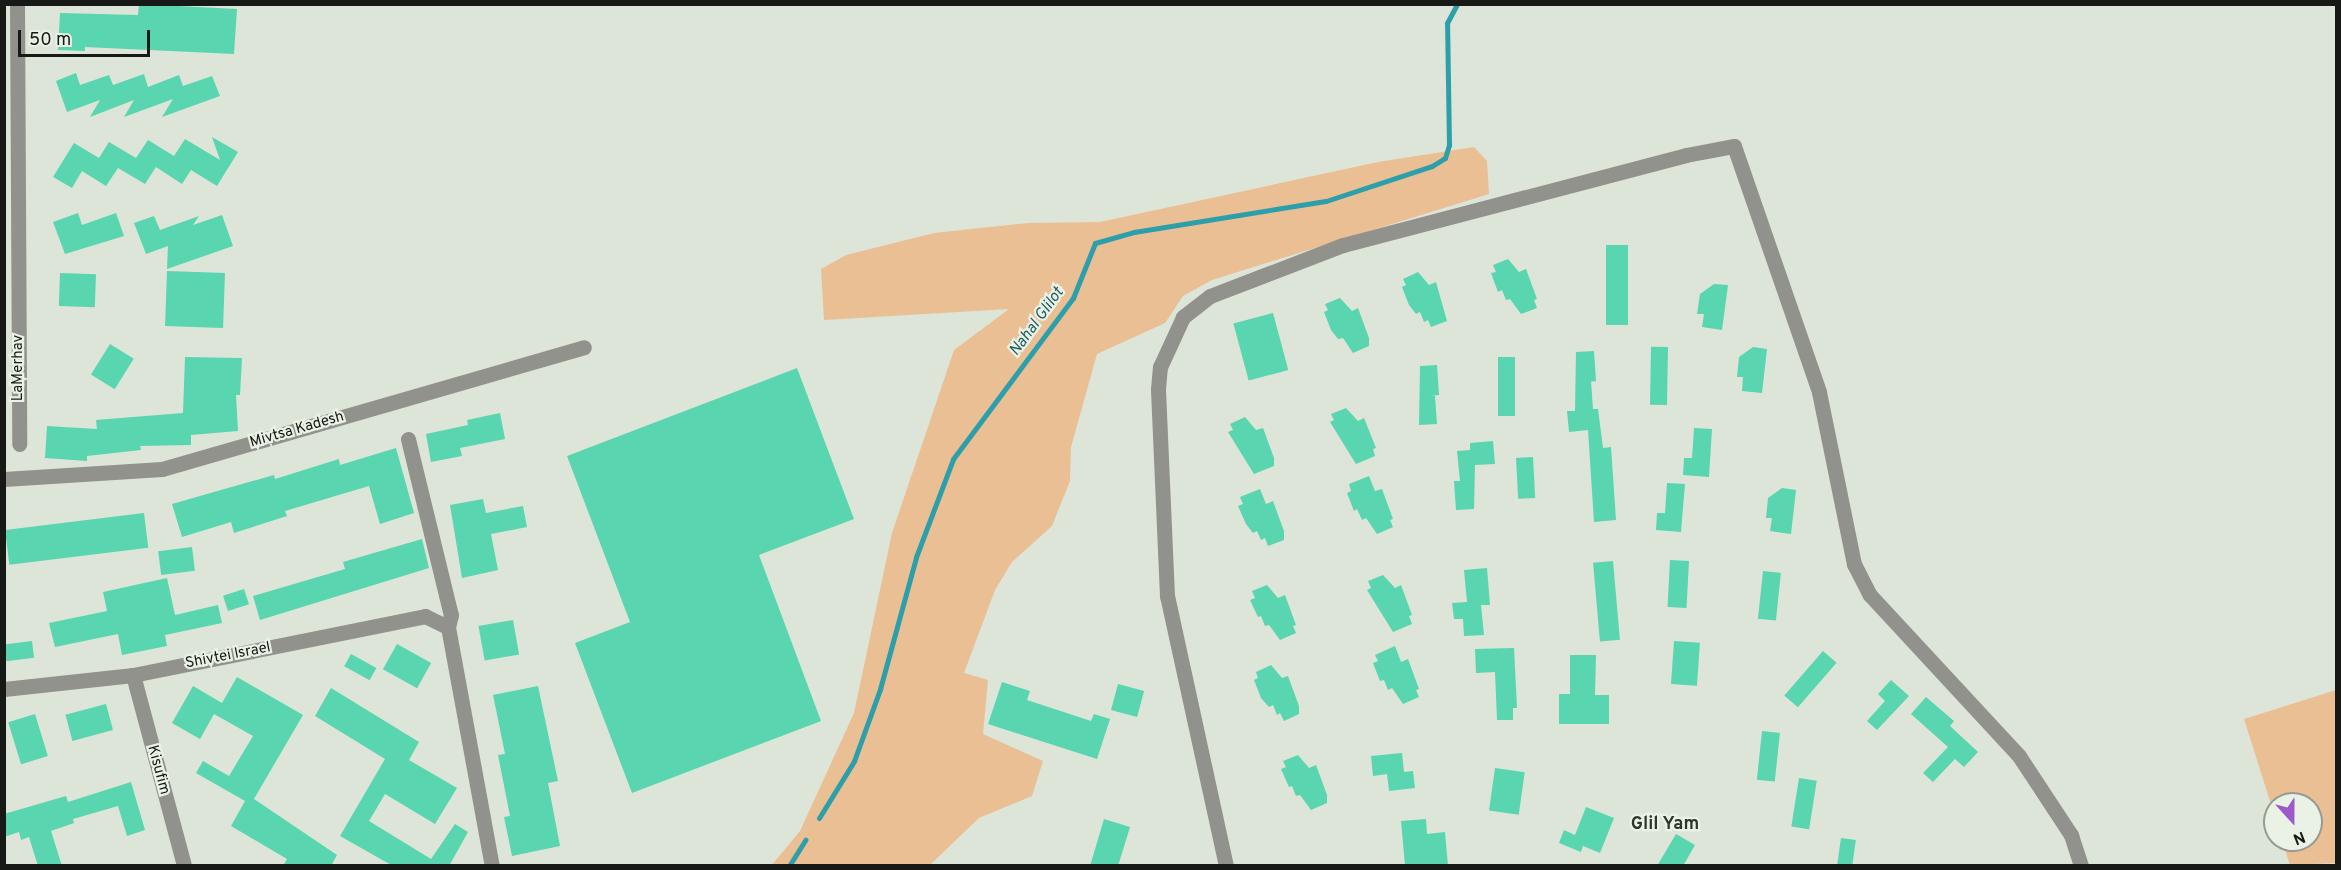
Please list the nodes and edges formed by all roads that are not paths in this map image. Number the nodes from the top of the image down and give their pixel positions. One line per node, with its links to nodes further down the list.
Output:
1 (18, 4): 4 (street, LaMerhav)
2 (584, 347): 5 (street, Mivtsa Kadesh)
3 (408, 439): 6 (street)
4 (19, 444)
5 (4, 479)
6 (448, 627): 7 (street, Shivtei Israel); 10 (street)
7 (133, 675): 8 (street, Shivtei Israel); 9 (street, Kisufim)
8 (4, 689)
9 (184, 866)
10 (492, 866)
11 (1227, 866): 12 (street)
12 (2081, 866)

